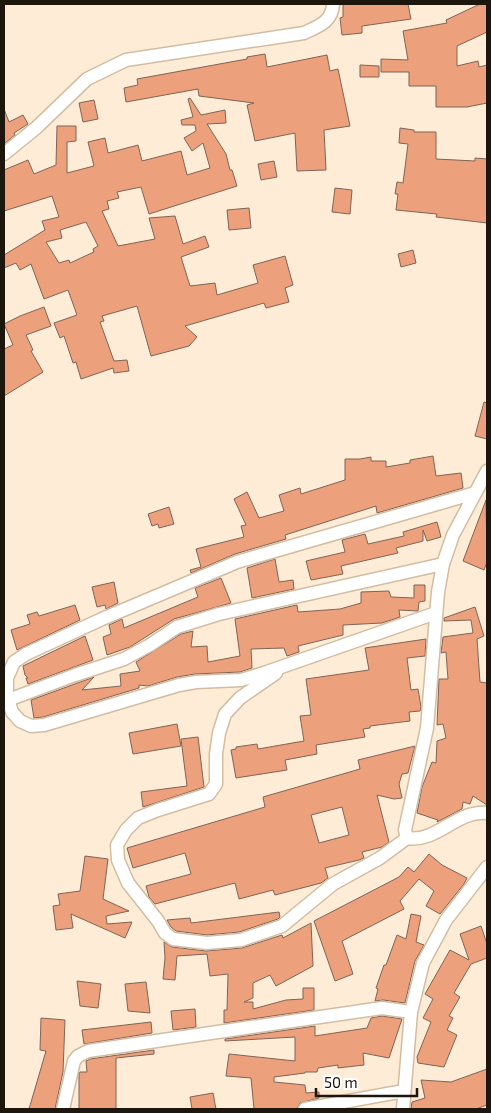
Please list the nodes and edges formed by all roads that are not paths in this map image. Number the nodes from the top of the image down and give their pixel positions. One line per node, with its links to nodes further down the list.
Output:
1 (334, 4): 2 (street)
2 (4, 154)
3 (487, 471): 4 (street)
4 (475, 493): 5 (street); 8 (street)
5 (443, 564): 6 (street); 8 (street)
6 (436, 613): 7 (street); 10 (street)
7 (286, 666): 8 (street); 10 (street)
8 (8, 700)
9 (487, 813): 10 (street)
10 (407, 838)
11 (487, 866): 12 (street)
12 (411, 1012): 13 (street); 14 (street)
13 (404, 1091): 15 (street); 16 (street)
14 (63, 1109)
15 (305, 1109)
16 (403, 1109)

